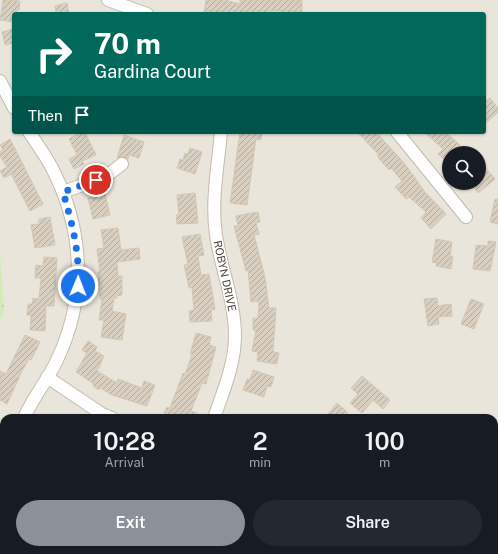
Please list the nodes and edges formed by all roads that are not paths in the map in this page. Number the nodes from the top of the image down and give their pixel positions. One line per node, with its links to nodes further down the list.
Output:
1 (108, 0): 2 (street)
2 (141, 12)
3 (0, 81): 4 (street)
4 (12, 104)
5 (30, 134): 9 (street)
6 (221, 134): 14 (street, ROBYN DRIVE)
7 (399, 134): 10 (street)
8 (122, 164): 9 (street)
9 (63, 192): 11 (street)
10 (466, 217)
11 (47, 377): 12 (street); 13 (street)
12 (26, 414)
13 (102, 414)
14 (215, 414)

